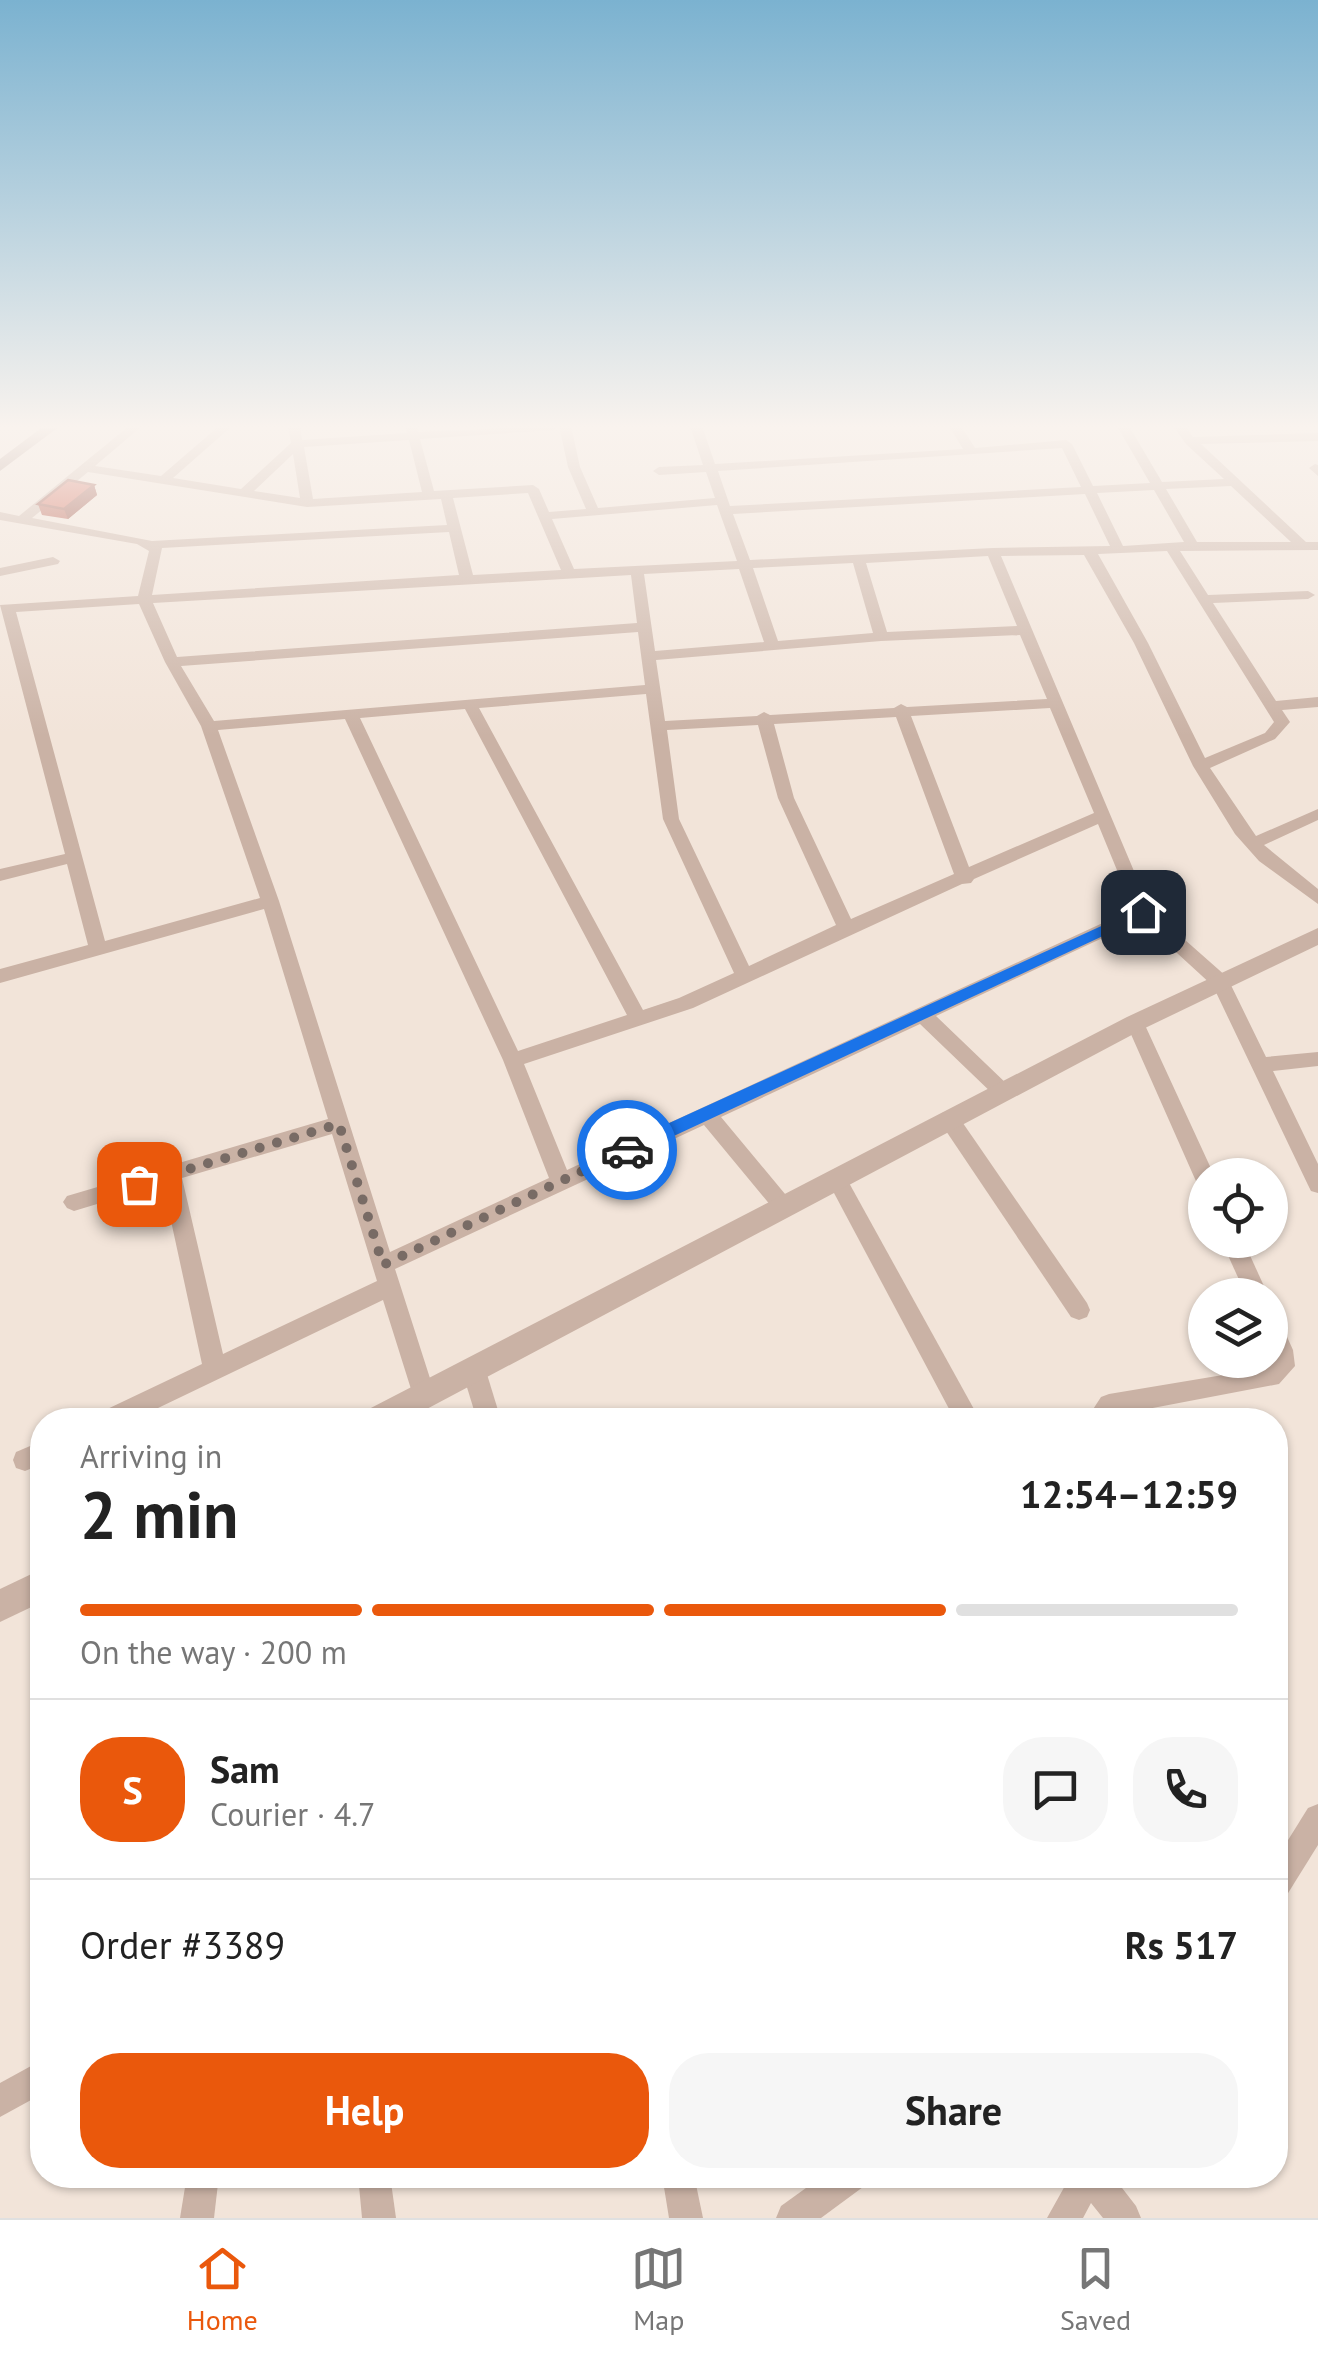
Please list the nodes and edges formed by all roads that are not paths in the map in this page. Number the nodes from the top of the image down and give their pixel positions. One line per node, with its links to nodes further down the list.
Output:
1 (76, 530): 9 (street)
2 (428, 530): 9 (street)
3 (455, 530): 22 (street)
4 (551, 530): 21 (street)
5 (733, 530): 18 (street)
6 (1108, 530): 14 (street)
7 (1184, 530): 10 (street)
8 (1290, 530): 11 (street)
9 (153, 545): 24 (street)
10 (1193, 546): 11 (street); 12 (street)
11 (1310, 546)
12 (1171, 547): 14 (street); 25 (street)
13 (1089, 550): 14 (street); 15 (street); 43 (street)
14 (1119, 550)
15 (993, 552): 16 (street); 28 (street)
16 (858, 559): 18 (street); 29 (street)
17 (54, 561): 19 (street)
18 (745, 565): 20 (street); 30 (street)
19 (0, 572)
20 (637, 572): 21 (street); 27 (street)
21 (569, 574): 22 (street)
22 (468, 580): 24 (street)
23 (1308, 595): 25 (street)
24 (144, 599): 26 (street); 32 (street)
25 (1204, 599): 37 (street)
26 (4, 609): 47 (street)
27 (645, 627): 31 (street); 32 (street)
28 (1025, 630): 29 (street); 35 (street)
29 (881, 637): 30 (street)
30 (773, 646): 31 (street)
31 (648, 656): 33 (street)
32 (172, 662): 41 (street)
33 (653, 690): 36 (street); 42 (street)
34 (1318, 702): 37 (street)
35 (1057, 703): 38 (street); 45 (street)
36 (470, 705): 39 (street); 60 (street)
37 (1272, 706): 43 (street)
38 (901, 709): 40 (street); 49 (street)
39 (351, 716): 41 (street); 63 (street)
40 (764, 718): 42 (street); 53 (street)
41 (209, 726): 51 (street)
42 (657, 726): 57 (street)
43 (1202, 766): 46 (street)
44 (1318, 814): 46 (street)
45 (1102, 816): 49 (street); 52 (street)
46 (1254, 844): 50 (street)
47 (74, 857): 48 (street); 55 (street)
48 (0, 875)
49 (966, 879): 53 (street)
50 (1318, 898)
51 (270, 901): 55 (street); 68 (street)
52 (1143, 912): 58 (street); 59 (street)
53 (846, 928): 57 (street)
54 (1318, 936): 58 (street)
55 (98, 948): 56 (street)
56 (0, 976)
57 (745, 977): 60 (street)
58 (1220, 982): 61 (street); 64 (street)
59 (923, 1015): 65 (street); 66 (street)
60 (639, 1020): 63 (street)
61 (1135, 1024): 65 (street); 70 (street)
62 (1318, 1059): 64 (street)
63 (512, 1060): 73 (street)
64 (1262, 1065): 69 (street)
65 (1003, 1092): 67 (street)
66 (707, 1114): 73 (street); 76 (street)
67 (950, 1119): 72 (street); 78 (street)
68 (339, 1124): 71 (street); 77 (street)
69 (1310, 1152): 74 (street)
70 (1196, 1158)
71 (171, 1174): 75 (street); 79 (street)
72 (836, 1178): 76 (street); 86 (street)
73 (560, 1180): 77 (street)
74 (1318, 1185)
75 (74, 1202)
76 (783, 1206): 80 (street)
77 (386, 1276): 79 (street); 82 (street)
78 (1079, 1310)
79 (215, 1370): 83 (street)
80 (474, 1372): 82 (street); 85 (street)
81 (1261, 1378): 87 (street)
82 (424, 1397): 84 (street)
83 (135, 1408)
84 (402, 1408)
85 (484, 1408)
86 (961, 1408)
87 (1108, 1408)
88 (30, 1591): 89 (street)
89 (0, 1606)
90 (1318, 1818): 91 (street)
91 (1288, 1867)
92 (30, 2083): 93 (street)
93 (0, 2101)
94 (200, 2188): 100 (street)
95 (376, 2188): 101 (street)
96 (680, 2188): 102 (street)
97 (833, 2188): 103 (street)
98 (1082, 2188): 104 (street)
99 (1100, 2188): 105 (street)
100 (197, 2218)
101 (379, 2218)
102 (686, 2218)
103 (793, 2218)
104 (1064, 2218)
105 (1124, 2218)

